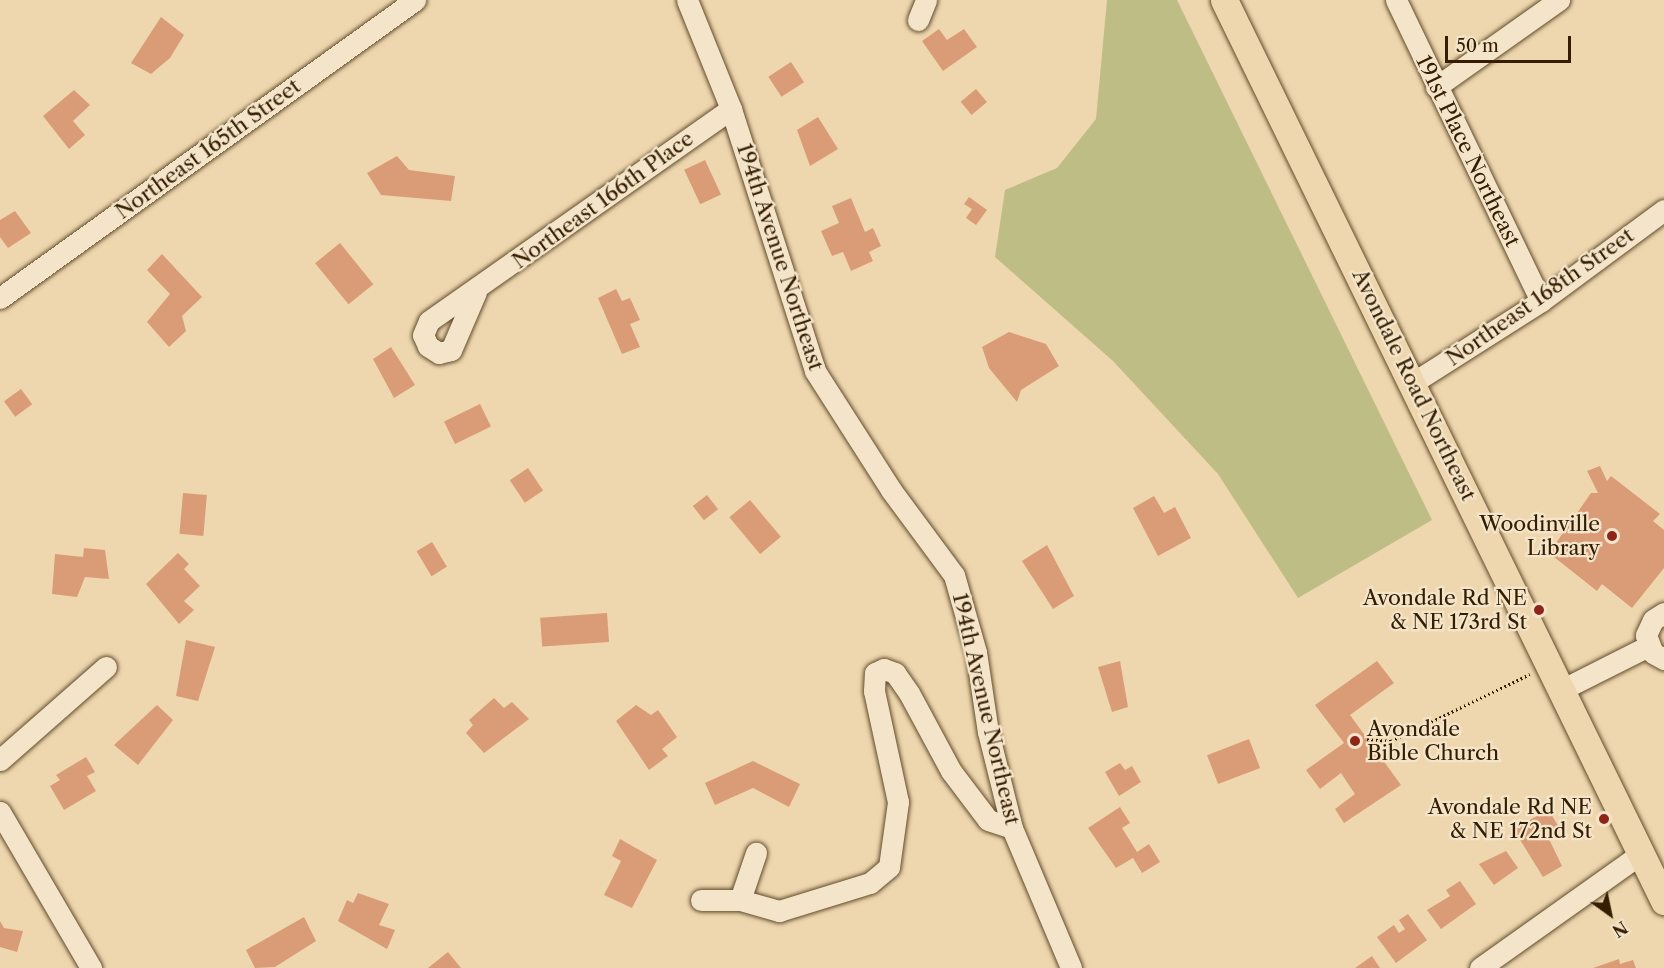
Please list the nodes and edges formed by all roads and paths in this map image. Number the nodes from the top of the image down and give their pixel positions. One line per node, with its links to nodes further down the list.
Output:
1 (415, 0): 12 (street, Northeast 165th Street)
2 (687, 0): 9 (street, 194th Avenue Northeast)
3 (926, 0): 7 (street)
4 (1224, 0): 14 (main road, Avondale Road Northeast)
5 (1396, 0): 8 (street, 191st Place Northeast)
6 (1552, 7): 8 (street)
7 (918, 20)
8 (1436, 87): 13 (street, 191st Place Northeast)
9 (731, 109): 11 (street, Northeast 166th Place); 23 (street, 194th Avenue Northeast)
10 (1664, 210): 13 (street, Northeast 168th Street)
11 (476, 292)
12 (0, 298)
13 (1541, 301): 14 (street, Northeast 168th Street)
14 (1414, 382): 19 (main road, Avondale Road Northeast)
15 (1664, 613): 16 (street)
16 (1656, 653): 19 (street)
17 (106, 666): 21 (street)
18 (1536, 671): 20 (path)
19 (1562, 690): 25 (main road, Avondale Road Northeast)
20 (1367, 739)
21 (0, 760)
22 (0, 812): 29 (street)
23 (1012, 828): 27 (street); 30 (street, 194th Avenue Northeast)
24 (756, 853): 27 (street)
25 (1642, 854): 28 (main road, Avondale Road Northeast); 31 (street)
26 (701, 900): 27 (street)
27 (740, 900)
28 (1664, 901)
29 (90, 968)
30 (1071, 968)
31 (1480, 968)

